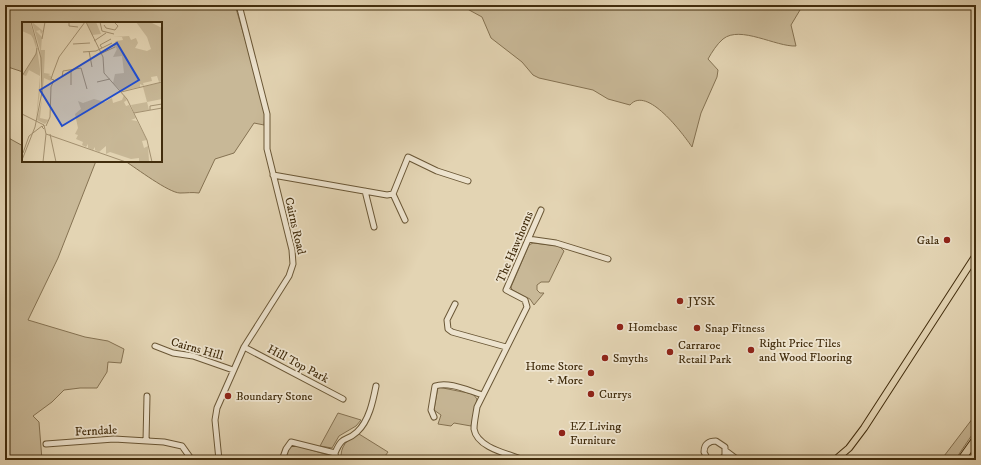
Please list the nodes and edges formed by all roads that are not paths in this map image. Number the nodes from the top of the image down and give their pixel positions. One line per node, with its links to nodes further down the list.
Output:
1 (239, 5): 2 (street, Cairns Road)
2 (272, 175): 4 (street); 14 (street, Cairns Road)
3 (468, 181): 5 (street)
4 (365, 191): 5 (street); 8 (street)
5 (393, 194): 7 (street)
6 (541, 210): 9 (street, The Hawthorns)
7 (405, 220)
8 (374, 227)
9 (528, 239): 11 (street); 15 (street, The Hawthorns)
10 (976, 255): 35 (main road)
11 (608, 259)
12 (455, 304): 15 (street)
13 (155, 346): 16 (street, Cairns Hill)
14 (244, 347): 16 (street, Cairns Road); 20 (street, Hill Top Park)
15 (506, 347): 18 (street, The Hawthorns)
16 (233, 370): 28 (street, Cairns Road)
17 (376, 386): 26 (street)
18 (483, 395): 21 (street); 31 (street, The Hawthorns)
19 (147, 396): 23 (street)
20 (343, 399)
21 (434, 417)
22 (976, 439): 36 (highway)
23 (146, 441): 24 (street, Ferndale); 27 (street, Ferndale)
24 (46, 444)
25 (726, 451): 32 (street); 33 (street); 34 (street)
26 (335, 453): 29 (street); 30 (street)
27 (192, 460)
28 (219, 460)
29 (282, 460)
30 (336, 460)
31 (524, 460)
32 (708, 460)
33 (721, 460)
34 (738, 460)
35 (835, 460)
36 (962, 460)

